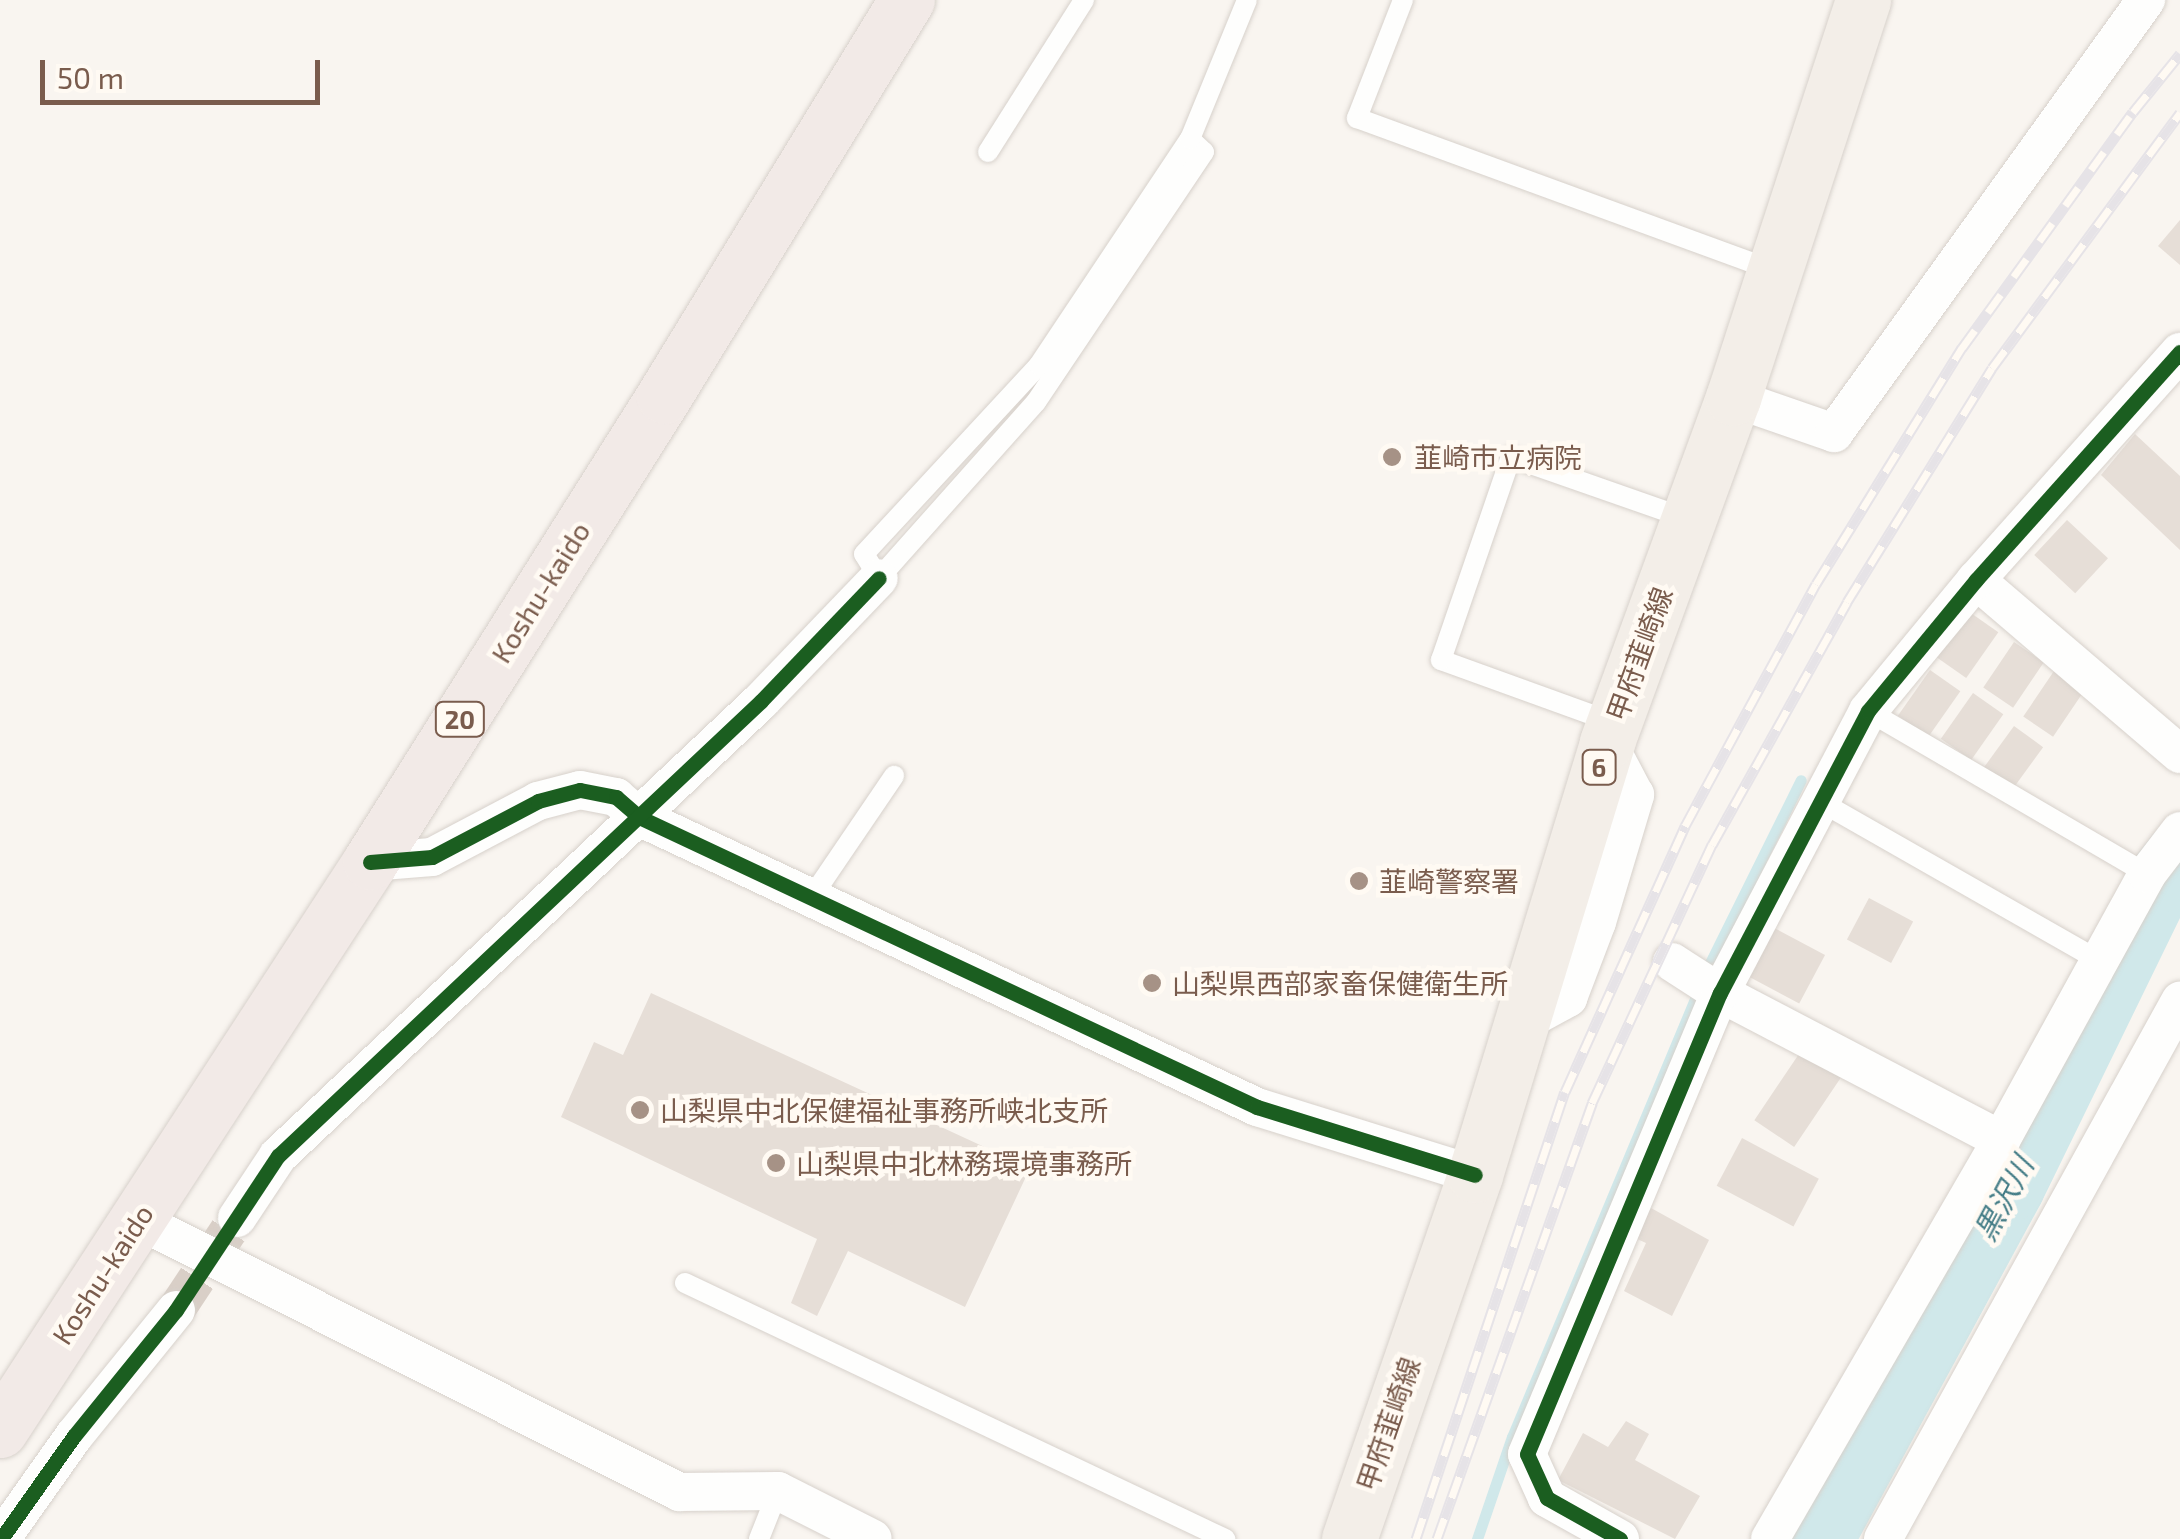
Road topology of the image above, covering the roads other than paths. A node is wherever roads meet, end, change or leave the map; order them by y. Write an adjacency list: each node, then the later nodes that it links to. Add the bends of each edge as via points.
1 (906, 0): 21 (highway, Koshu-kaido / 20)
2 (1084, 0): 7 (lane)
3 (1247, 0): 12 (lane, via 1190,139 1039,365 864,554)
4 (1403, 0): 8 (lane, via 1357,118)
5 (1863, 0): 8 (main road, 甲府韮崎線 / 6)
6 (2146, 0): 10 (street, via 1834,432)
7 (988, 152)
8 (1772, 270): 10 (main road, 甲府韮崎線 / 6)
9 (2180, 352): 13 (street)
10 (1733, 398): 11 (main road, 甲府韮崎線 / 6)
11 (1688, 520): 15 (main road, 甲府韮崎線 / 6); 15 (lane, via 1511,457 1441,660)
12 (879, 578): 19 (street, via 762,702)
13 (1976, 580): 14 (street); 16 (street)
14 (1868, 712): 18 (street); 22 (lane)
15 (1610, 732): 28 (main road, 甲府韮崎線 / 6); 28 (street, via 1635,795 1606,927 1568,998)
16 (2180, 754)
17 (894, 776): 23 (lane)
18 (1821, 802): 24 (lane); 26 (street)
19 (639, 817): 21 (street, via 616,797 580,790 538,801 432,857); 23 (street); 31 (street, via 278,1156)
20 (2180, 831): 22 (street)
21 (370, 862): 32 (highway, Koshu-kaido / 20)
22 (2147, 874): 24 (street)
23 (811, 898): 30 (street, via 1257,1107)
24 (2100, 960): 29 (street)
25 (1672, 962): 26 (street)
26 (1720, 993): 29 (street); 42 (street, via 1527,1454 1547,1498)
27 (2180, 1001): 44 (street)
28 (1520, 1024): 30 (main road, 甲府韮崎線 / 6)
29 (2001, 1140): 43 (street)
30 (1474, 1175): 41 (main road, 甲府韮崎線 / 6)
31 (237, 1218)
32 (138, 1220): 35 (highway, Koshu-kaido / 20); 36 (street, via 679,1492)
33 (685, 1283): 40 (lane)
34 (176, 1310): 37 (street)
35 (0, 1430)
36 (778, 1491): 38 (lane); 39 (street)
37 (1, 1539)
38 (759, 1539)
39 (873, 1539)
40 (1226, 1539)
41 (1349, 1539)
42 (1620, 1539)
43 (1770, 1539)
44 (1883, 1539)

